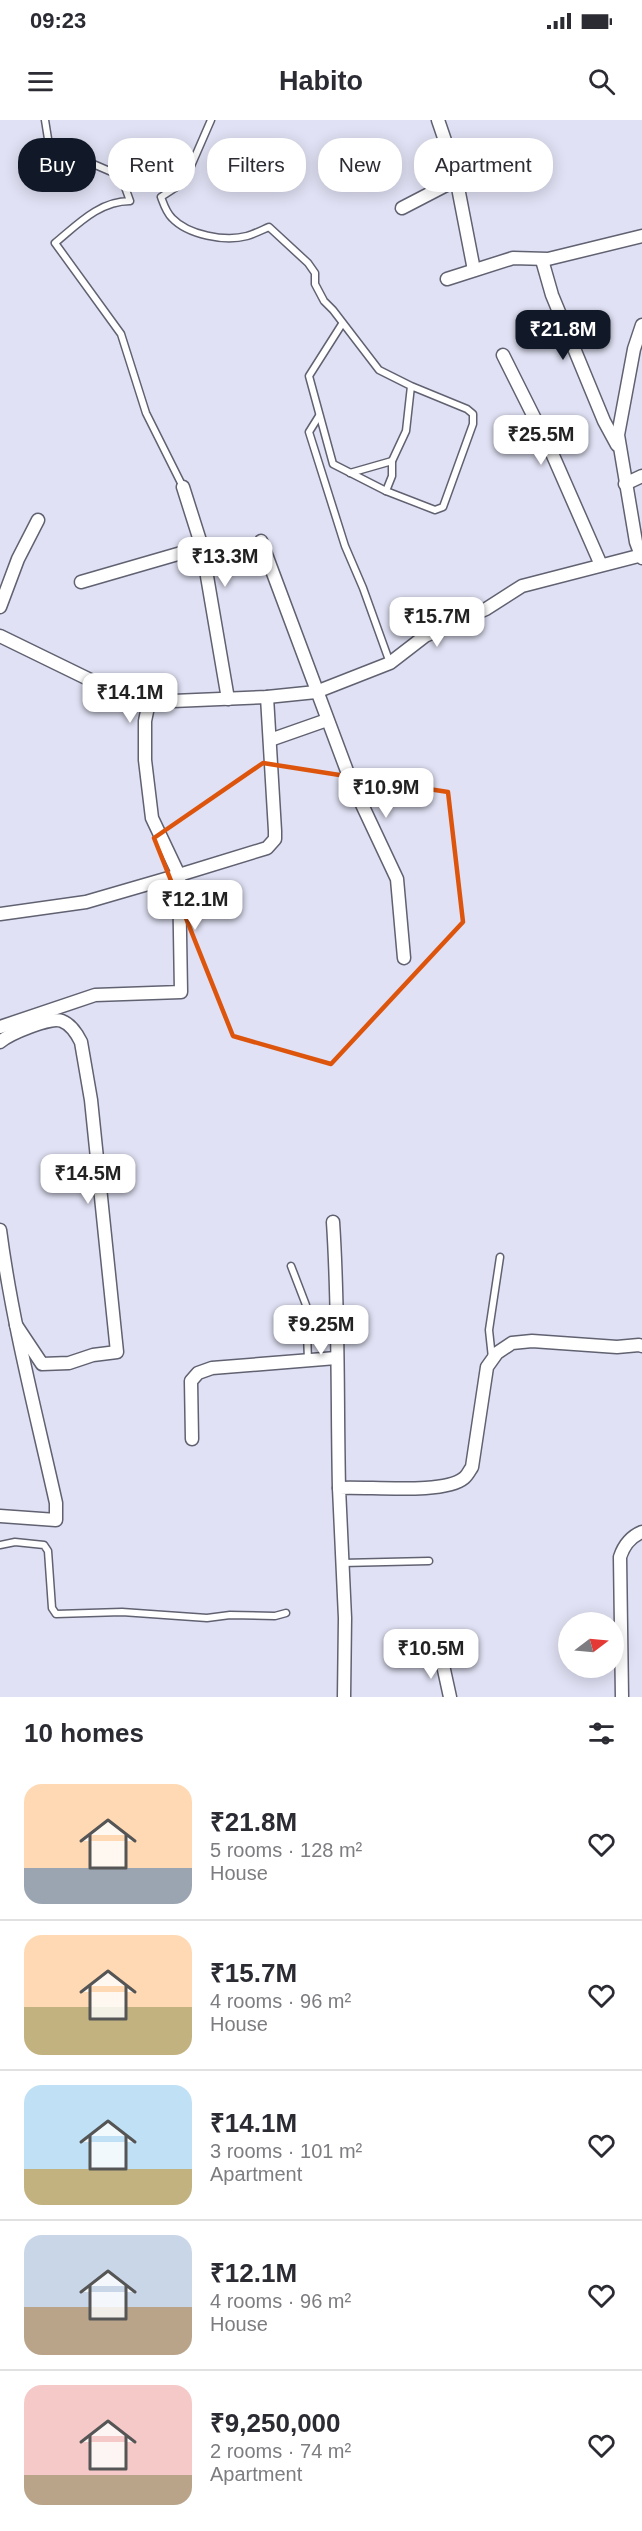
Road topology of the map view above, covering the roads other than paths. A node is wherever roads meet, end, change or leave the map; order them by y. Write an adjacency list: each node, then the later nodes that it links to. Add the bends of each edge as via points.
1 (45, 120): 22 (lane, via 49,145 121,176 130,201 120,201 92,213 55,243 121,334 146,413)
2 (211, 120): 12 (lane, via 184,182 161,197 166,210 188,230 223,238 246,237 269,227 308,263 324,301)
3 (438, 120): 4 (street)
4 (443, 138)
5 (433, 192): 7 (street)
6 (458, 192): 10 (street)
7 (402, 208)
8 (642, 236): 9 (street)
9 (542, 260): 10 (street, via 513,258); 17 (street, via 552,295)
10 (474, 270): 11 (street)
11 (447, 279)
12 (342, 324): 15 (lane, via 379,370); 16 (lane, via 309,376)
13 (642, 325): 17 (street, via 619,422)
14 (503, 355): 28 (street)
15 (411, 386): 18 (lane, via 406,431); 23 (lane, via 467,409 473,414 473,424 443,507 435,510)
16 (319, 416): 19 (lane, via 333,464); 32 (lane, via 309,432 314,451)
17 (619, 448): 21 (street)
18 (392, 460): 19 (lane); 23 (lane, via 392,476)
19 (349, 474): 23 (lane)
20 (642, 476): 21 (street)
21 (625, 484): 27 (street)
22 (183, 487): 26 (street)
23 (386, 491)
24 (38, 520): 30 (street)
25 (261, 541): 33 (street)
26 (202, 546): 29 (street); 35 (street)
27 (641, 556): 28 (street)
28 (601, 565): 32 (street, via 522,586 486,609 425,636)
29 (81, 582)
30 (0, 607)
31 (0, 636): 36 (street, via 117,693)
32 (390, 663): 33 (street)
33 (316, 692): 34 (street); 37 (street)
34 (267, 697): 35 (street); 38 (street)
35 (228, 699): 36 (street)
36 (149, 702): 39 (street, via 145,760 152,818)
37 (327, 720): 38 (street); 41 (street, via 397,879)
38 (270, 740): 39 (street, via 273,844)
39 (179, 875): 40 (street, via 86,902); 42 (street, via 181,992 95,994)
40 (0, 914)
41 (404, 958)
42 (0, 1027)
43 (0, 1042): 49 (street, via 22,1030 56,1020 63,1021 81,1042 92,1109 117,1352 69,1363 42,1364)
44 (333, 1222): 51 (street, via 338,1293)
45 (0, 1230): 48 (street)
46 (500, 1257): 53 (lane, via 489,1330)
47 (291, 1266): 52 (lane, via 306,1305)
48 (3, 1275): 49 (street)
49 (16, 1325): 56 (street, via 56,1503 56,1520)
50 (642, 1346): 53 (street, via 532,1341 512,1343)
51 (336, 1358): 52 (street); 55 (street)
52 (308, 1360): 54 (street, via 212,1368 198,1373 191,1381)
53 (492, 1360): 55 (street, via 472,1467 464,1478 449,1485 417,1488)
54 (192, 1439)
55 (339, 1488): 60 (street)
56 (0, 1516)
57 (642, 1532): 65 (street, via 624,1545 620,1557)
58 (0, 1545): 61 (lane, via 44,1545 56,1614 122,1612 207,1618)
59 (429, 1561): 60 (lane)
60 (342, 1563): 63 (street)
61 (286, 1613)
62 (441, 1656): 64 (street)
63 (344, 1697)
64 (450, 1697)
65 (622, 1697)

